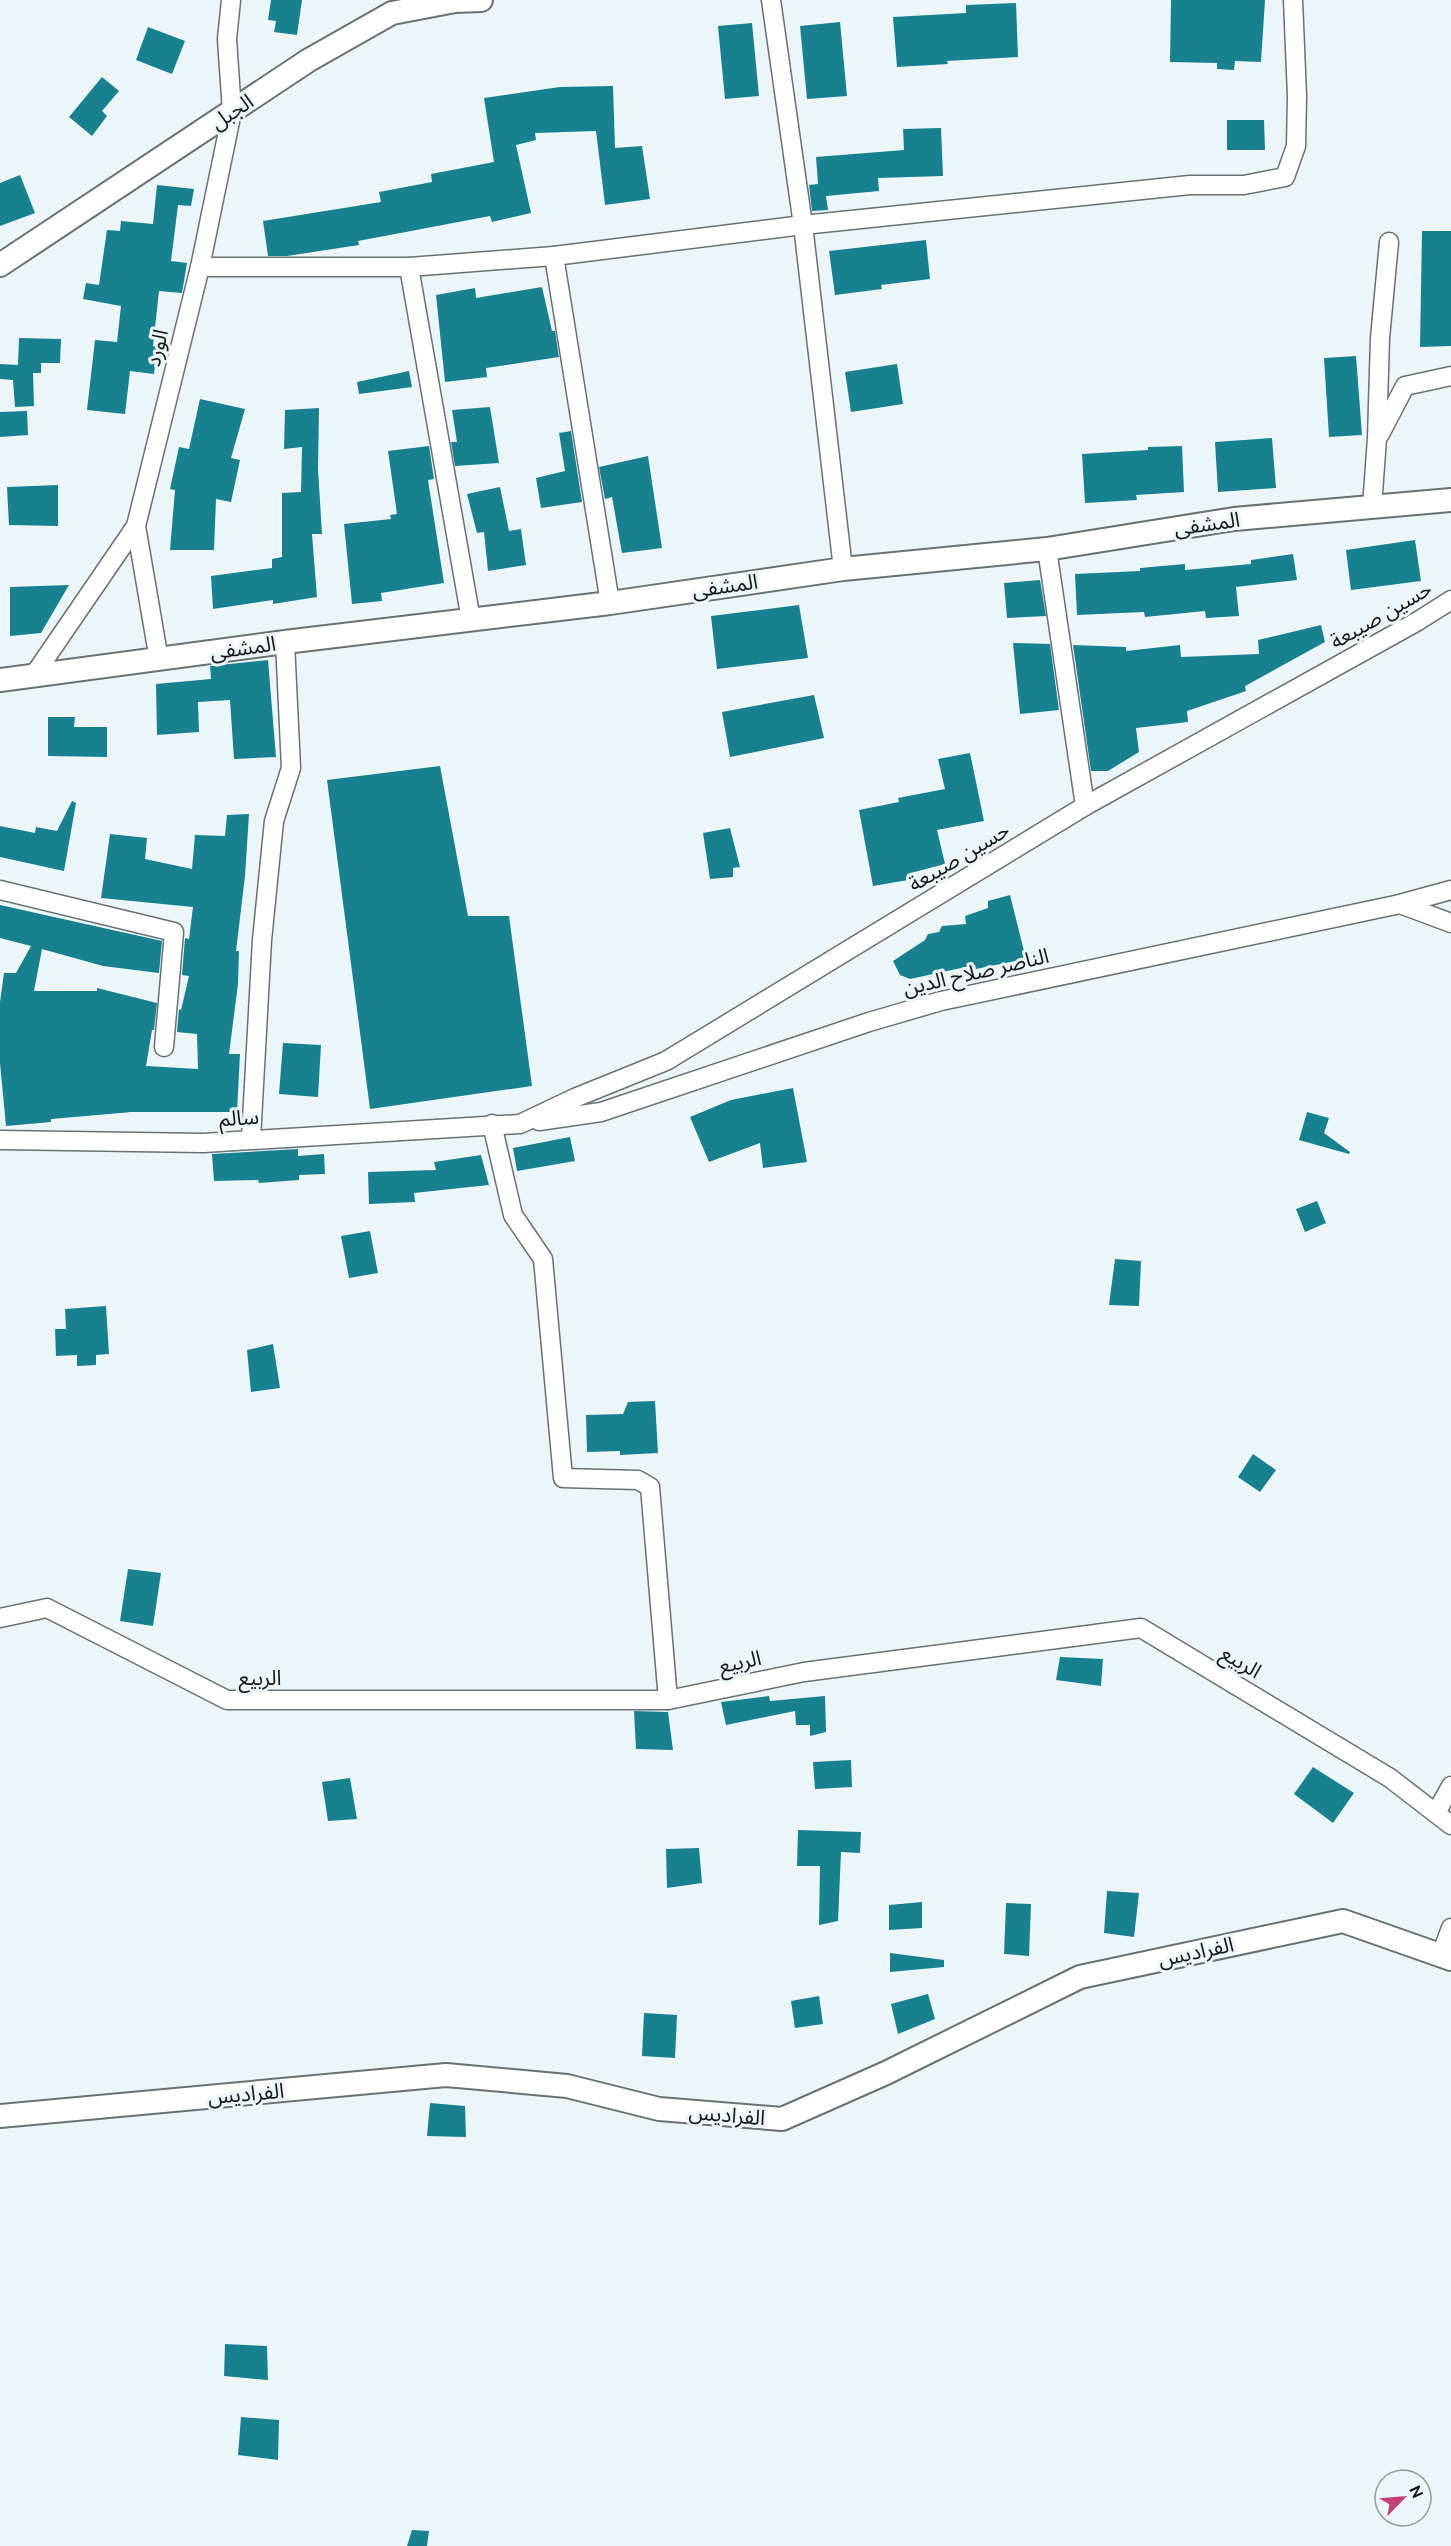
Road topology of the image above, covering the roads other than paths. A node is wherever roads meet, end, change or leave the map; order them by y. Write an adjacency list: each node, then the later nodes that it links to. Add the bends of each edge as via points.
1 (231, 0): 5 (street, الورد, via 227,39)
2 (481, 0): 5 (street, الجبل, via 392,13 309,60)
3 (771, 0): 6 (street)
4 (1293, 0): 6 (street, via 1296,146 1285,177 1244,185 1190,186)
5 (232, 112): 9 (street, الجبل); 10 (street, الورد)
6 (803, 225): 8 (street); 18 (street)
7 (1389, 242): 13 (street, via 1380,338)
8 (554, 256): 11 (street); 20 (street)
9 (0, 265)
10 (200, 267): 11 (street); 16 (street, الورد)
11 (409, 267): 21 (street)
12 (1451, 376): 13 (street, via 1405,386)
13 (1377, 438): 15 (street)
14 (1451, 500): 15 (street, المشفى)
15 (1372, 507): 17 (street, المشفى, via 1234,519)
16 (136, 526): 23 (street); 24 (street, الورد)
17 (1047, 549): 18 (street, المشفى); 26 (street)
18 (843, 569): 20 (street, المشفى)
19 (1451, 600): 26 (street, حسين صيبعة)
20 (610, 603): 21 (street, المشفى)
21 (471, 620): 22 (street, المشفى)
22 (285, 642): 23 (street, المشفى); 34 (street, via 291,768 274,821 262,939)
23 (159, 660): 24 (street, المشفى)
24 (34, 675): 25 (street, المشفى)
25 (0, 680)
26 (1085, 806): 32 (street, حسين صيبعة, via 666,1061)
27 (0, 890): 31 (street, via 174,932)
28 (1451, 890): 29 (street, الناصر صلاح الدين)
29 (1400, 904): 30 (street); 32 (street, الناصر صلاح الدين, via 941,1001 601,1112)
30 (1451, 923)
31 (164, 1047)
32 (520, 1124): 33 (street, حسين صيبعة)
33 (486, 1125): 34 (street, سالم); 37 (street, via 513,1215 543,1259 563,1478 638,1480 650,1487)
34 (251, 1139): 35 (street, سالم, via 203,1143)
35 (0, 1140)
36 (0, 1618): 37 (street, الربيع, via 47,1608 227,1701)
37 (668, 1700): 39 (street, الربيع, via 804,1672 1141,1628 1390,1778)
38 (1451, 1786): 39 (street)
39 (1436, 1813): 40 (street, الربيع)
40 (1451, 1825)
41 (1451, 1928): 42 (street)
42 (1446, 1957): 43 (street, الفراديس, via 1343,1921 1080,1977 886,2073 782,2119 659,2109 567,2086 446,2075)
43 (0, 2116)

